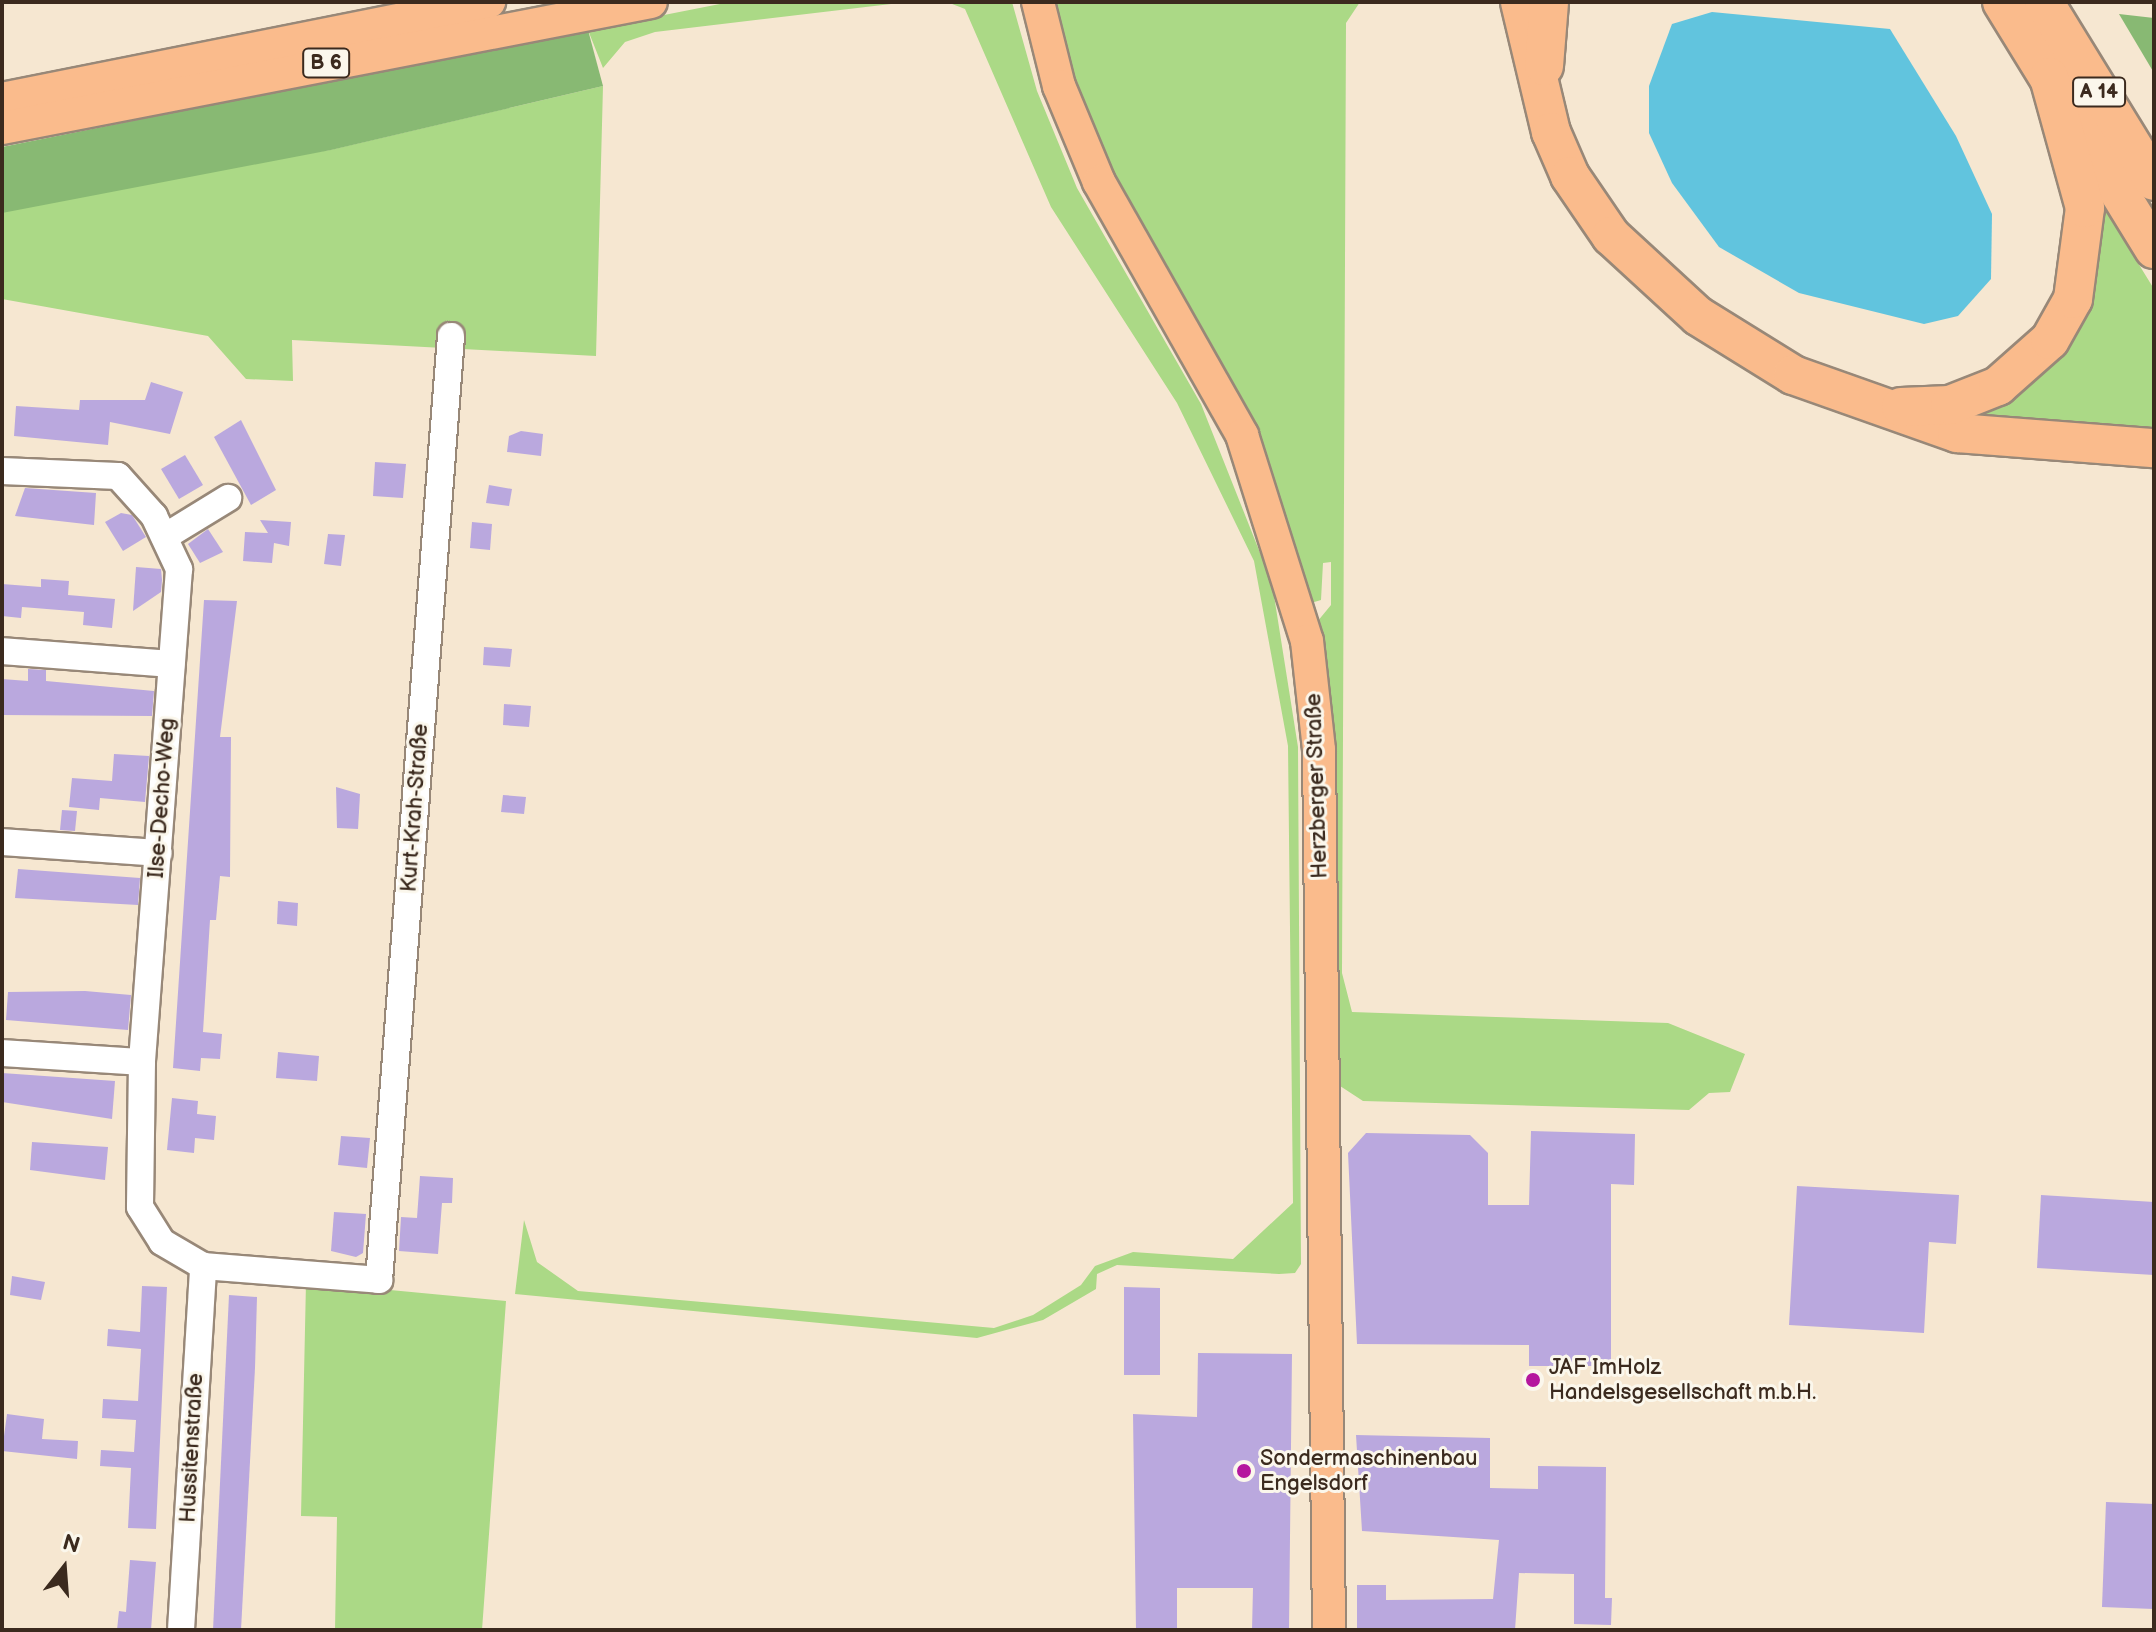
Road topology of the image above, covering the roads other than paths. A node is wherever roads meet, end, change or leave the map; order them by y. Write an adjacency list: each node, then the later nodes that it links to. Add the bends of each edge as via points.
1 (489, 2): 10 (main road, B 6)
2 (651, 2): 11 (main road, B 6)
3 (1038, 2): 28 (main road, Herzberger Straße, via 1059,86 1099,182 1242,435 1307,641 1319,750)
4 (1520, 2): 9 (highway)
5 (1549, 2): 9 (highway)
6 (2002, 2): 8 (highway, A 14)
7 (2044, 2): 12 (highway, A 14)
8 (2049, 77): 13 (highway, A 14); 15 (highway, via 2085,208 2083,264 2065,318 2033,359 1981,395 1934,407)
9 (1541, 88): 15 (highway, via 1570,176 1639,265 1759,358)
10 (2, 99)
11 (2, 128)
12 (2154, 181)
13 (2154, 249)
14 (451, 336): 26 (street, Kurt-Krah-Straße, via 379,1280)
15 (1882, 406): 16 (highway, via 1989,438)
16 (2154, 448)
17 (2, 471): 19 (street, Ilse-Decho-Weg, via 118,476)
18 (228, 498): 19 (street)
19 (166, 536): 21 (street, Ilse-Decho-Weg, via 179,569)
20 (2, 651): 21 (street)
21 (172, 664): 23 (street, Ilse-Decho-Weg)
22 (2, 842): 23 (street)
23 (159, 853): 25 (street, Ilse-Decho-Weg)
24 (2, 1053): 25 (street)
25 (142, 1062): 26 (street, Ilse-Decho-Weg, via 140,1207 162,1242)
26 (203, 1266): 27 (street, Hussitenstraße)
27 (181, 1630)
28 (1329, 1630)

